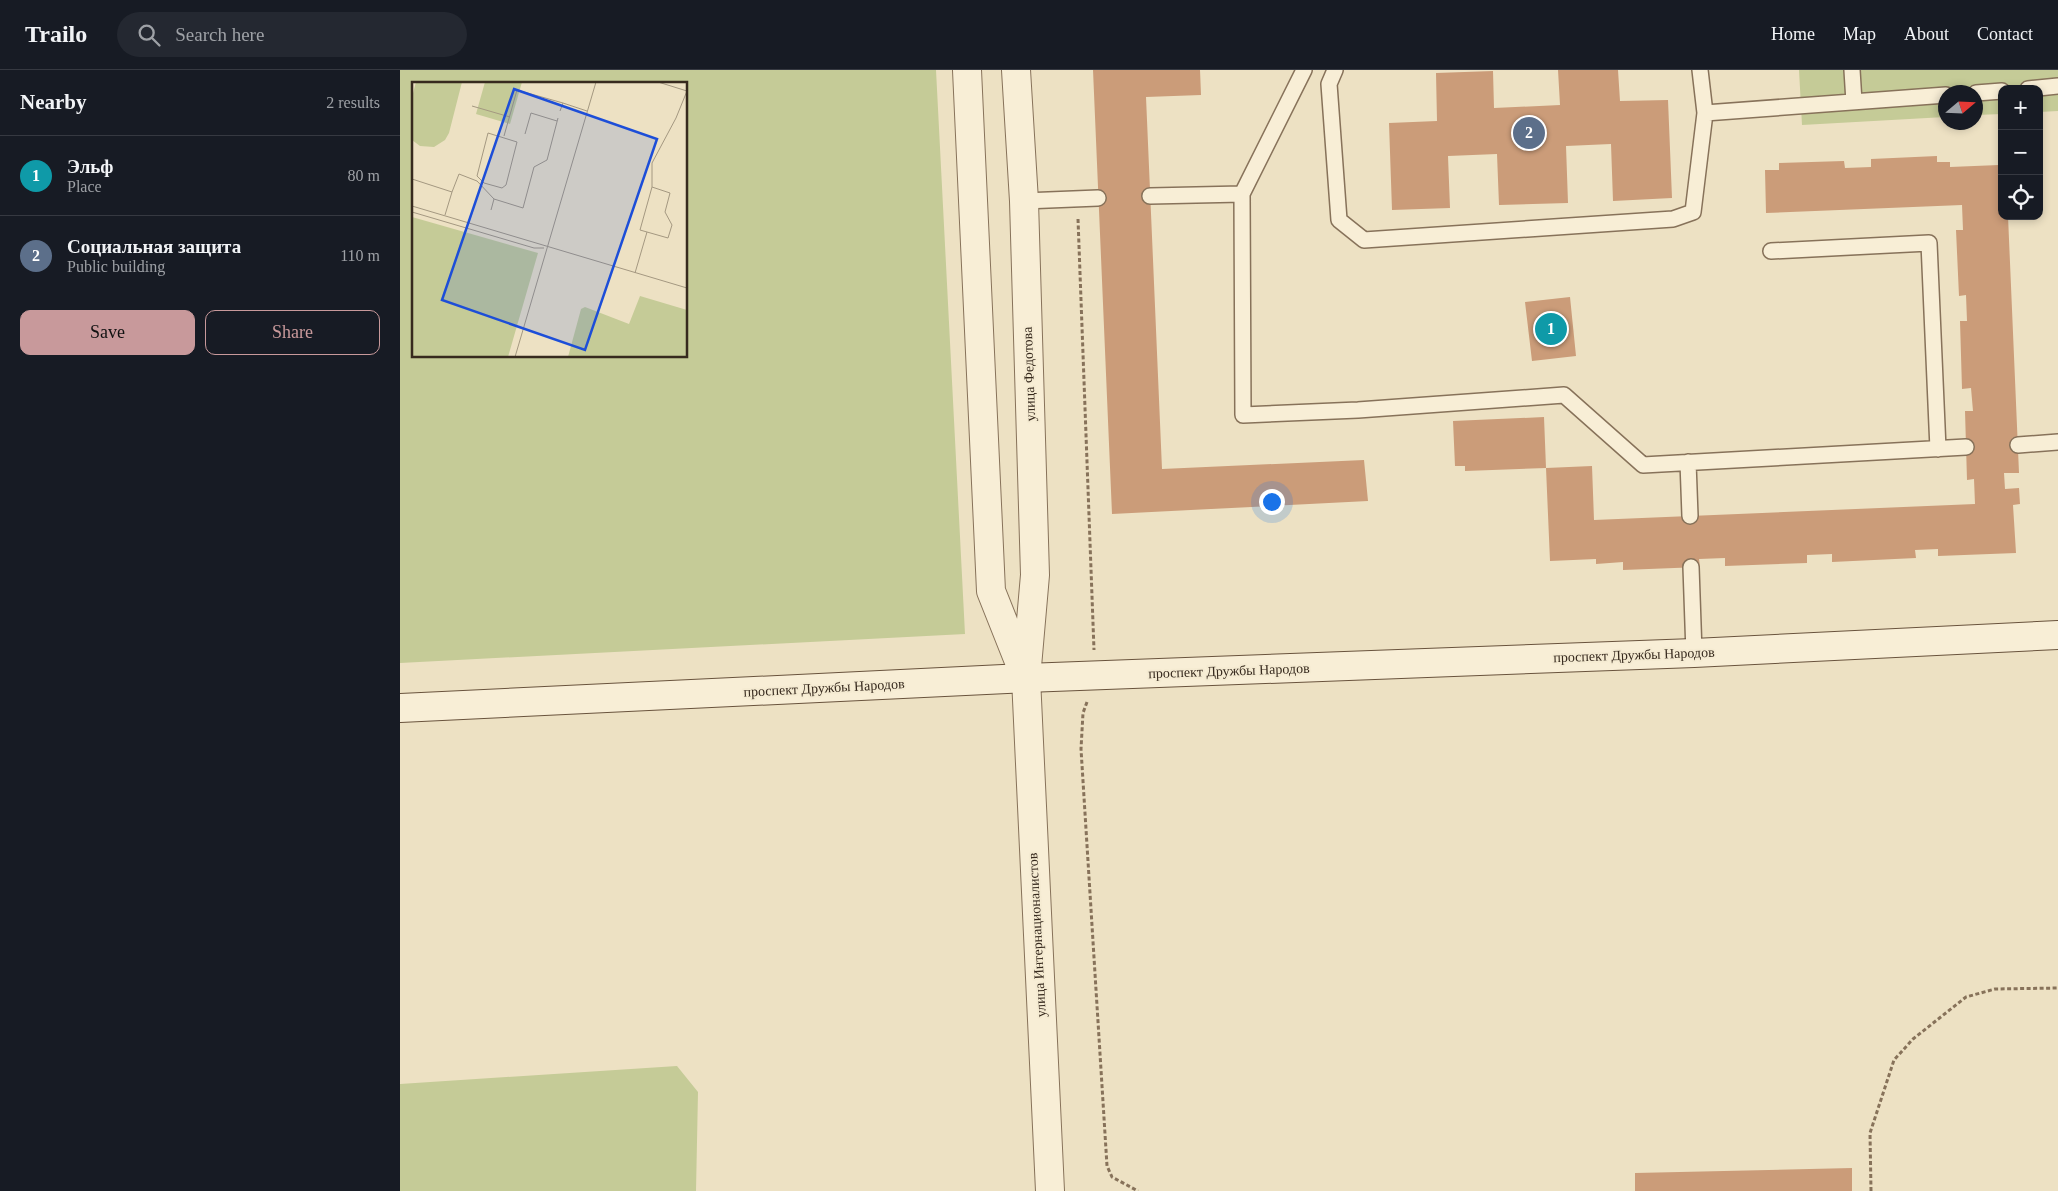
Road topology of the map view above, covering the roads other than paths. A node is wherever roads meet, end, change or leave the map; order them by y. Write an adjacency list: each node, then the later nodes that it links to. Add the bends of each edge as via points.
1 (967, 70): 28 (street, via 991,591)
2 (1016, 70): 17 (street, улица Федотова)
3 (1304, 70): 14 (lane)
4 (1335, 70): 13 (lane, via 1329,84 1339,220 1364,240 1673,219 1693,212)
5 (1700, 70): 13 (lane)
6 (1852, 70): 12 (lane)
7 (2058, 86): 8 (lane)
8 (2043, 88)
9 (1998, 91): 10 (lane)
10 (1983, 92)
11 (1938, 96): 12 (lane)
12 (1854, 102): 13 (lane)
13 (1705, 113)
14 (1242, 194): 15 (lane); 23 (lane, via 1243,415 1564,395 1643,465)
15 (1150, 196)
16 (1098, 198): 17 (lane)
17 (1024, 201): 28 (street, улица Федотова, via 1035,575)
18 (1772, 250): 22 (lane, via 1930,243)
19 (2058, 442): 20 (lane)
20 (2018, 445)
21 (1966, 447): 22 (lane)
22 (1938, 449): 23 (lane)
23 (1688, 462): 24 (lane)
24 (1690, 516)
25 (1691, 567): 27 (lane)
26 (2058, 635): 27 (street, проспект Дружбы Народов)
27 (1694, 653): 28 (street, проспект Дружбы Народов)
28 (1026, 678): 29 (street, проспект Дружбы Народов); 30 (street, улица Интернационалистов)
29 (400, 708)
30 (1050, 1191)

